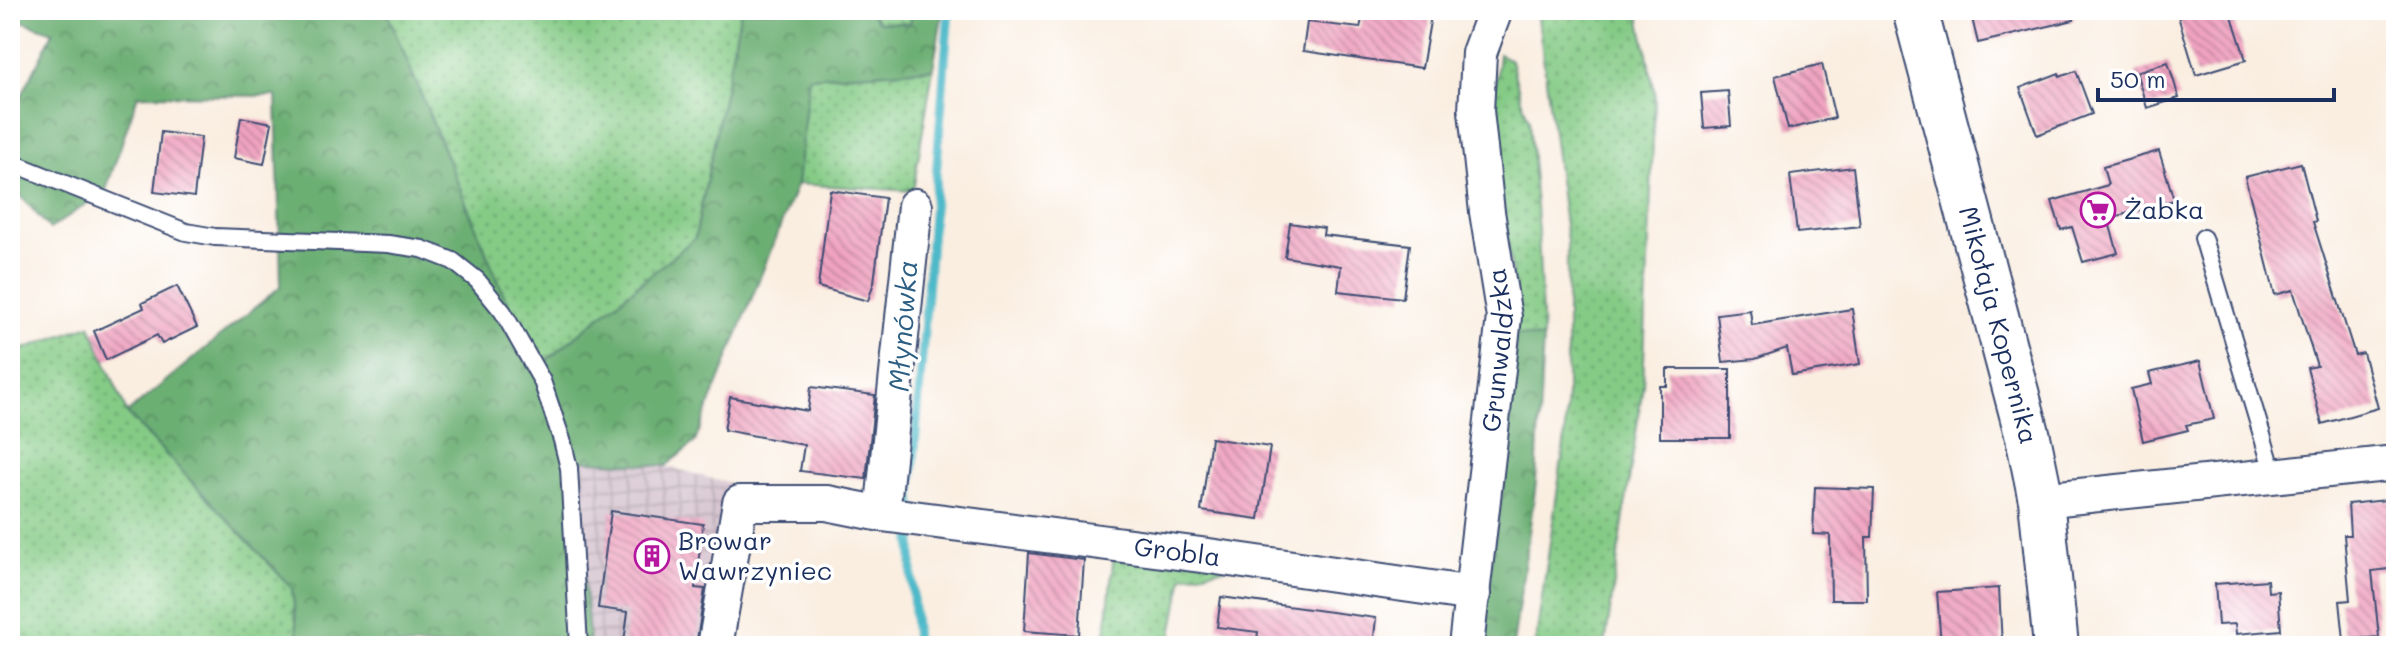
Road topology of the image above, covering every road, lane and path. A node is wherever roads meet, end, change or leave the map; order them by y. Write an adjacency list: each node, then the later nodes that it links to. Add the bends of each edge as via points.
1 (1495, 10): 10 (street, Grunwaldzka, via 1479,53 1476,111 1504,317)
2 (1915, 10): 8 (main road, Mikołaja Kopernika)
3 (10, 162): 11 (lane, via 186,232 388,244 438,254 467,270 503,312 554,412 569,468)
4 (915, 206): 9 (street)
5 (2203, 238): 7 (lane)
6 (2396, 463): 7 (street)
7 (2274, 475): 8 (street)
8 (2041, 500): 14 (main road, Mikołaja Kopernika)
9 (882, 514): 10 (street, Grobla); 12 (street, Grobla, via 827,503 740,503)
10 (1473, 594): 13 (street, Grunwaldzka)
11 (579, 646)
12 (715, 646)
13 (1466, 646)
14 (2056, 646)

